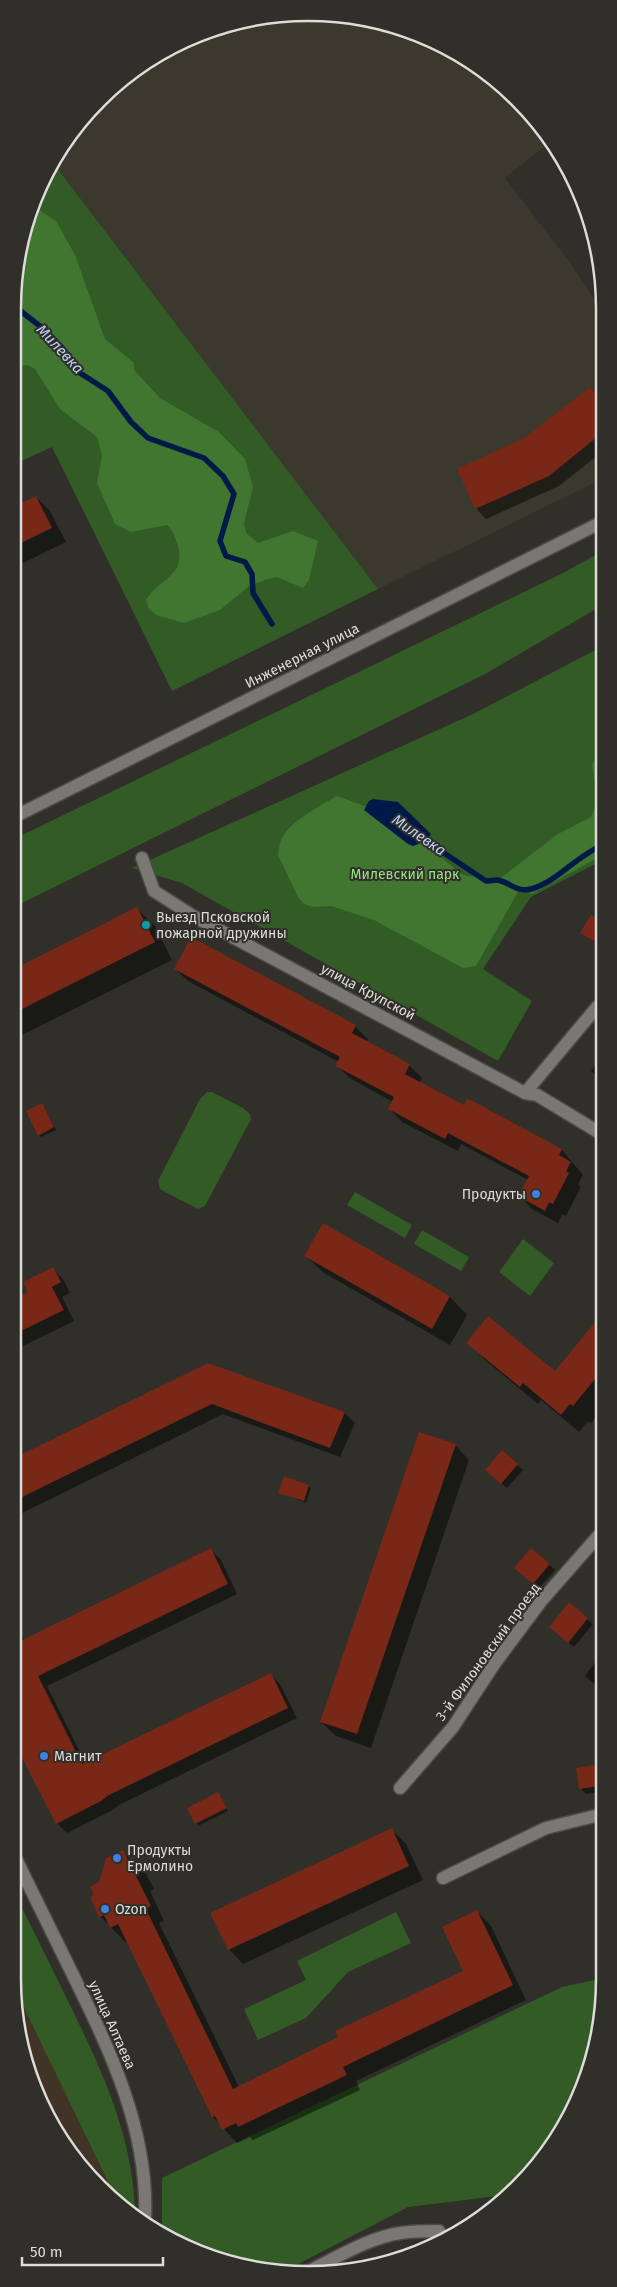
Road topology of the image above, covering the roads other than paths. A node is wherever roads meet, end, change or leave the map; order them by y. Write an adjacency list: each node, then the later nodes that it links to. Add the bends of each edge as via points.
1 (596, 525): 2 (street, Инженерная улица)
2 (21, 813)
3 (142, 858): 5 (street, улица Крупской, via 154,891 193,916)
4 (596, 1007): 5 (street)
5 (525, 1093): 6 (street, улица Крупской, via 537,1094)
6 (596, 1131)
7 (596, 1539): 8 (street, 3-й Филоновский проезд, via 542,1600 453,1727)
8 (400, 1788)
9 (596, 1816): 11 (street, via 546,1828)
10 (21, 1869): 12 (street, улица Алтаева, via 108,2046 136,2130 144,2169)
11 (443, 1878)
12 (145, 2214)
13 (439, 2231): 14 (street, via 399,2233 361,2245)
14 (320, 2265)

